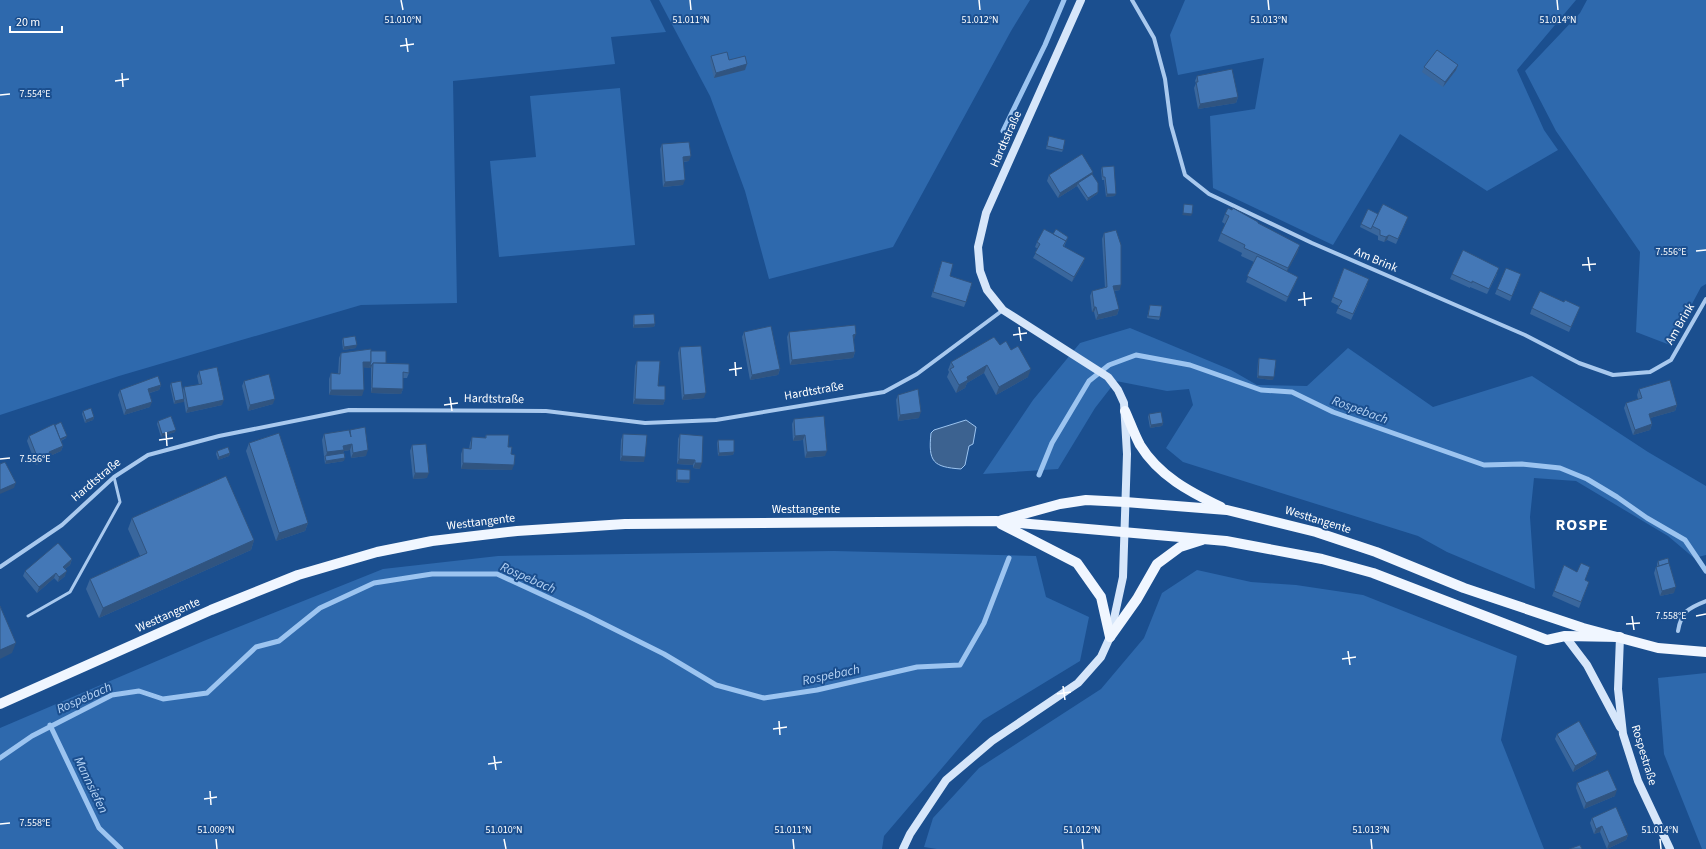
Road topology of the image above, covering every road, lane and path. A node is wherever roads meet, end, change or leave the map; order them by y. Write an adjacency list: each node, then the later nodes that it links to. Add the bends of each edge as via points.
1 (1081, 0): 4 (street, Hardtstraße, via 986,213 978,247 980,271 988,290)
2 (1132, 0): 3 (street, Am Brink, via 1154,38 1165,79 1171,126 1185,175 1209,194 1312,243 1613,376 1650,372 1671,360)
3 (1706, 299)
4 (1003, 310): 5 (street, Hardtstraße, via 1108,377 1118,390); 6 (street, Hardtstraße, via 917,374 884,392 716,420 653,422 546,411 348,410 219,436 148,456)
5 (1125, 411): 7 (street, Hardtstraße); 8 (main road, via 1140,445 1162,472 1186,490)
6 (114, 477): 12 (street, Hardtstraße, via 62,525); 14 (lane, via 120,502 70,592)
7 (1125, 502): 8 (main road, Westtangente); 9 (main road, Westtangente, via 1086,500 1060,504); 10 (street, Hardtstraße)
8 (1226, 510): 18 (main road, Westtangente, via 1316,532 1376,552 1464,588)
9 (996, 521): 10 (main road, Westtangente); 17 (main road, via 1077,563 1101,597); 20 (main road, Westtangente, via 625,524 516,531 432,541 377,552 298,575)
10 (1125, 532): 11 (main road, Westtangente); 17 (street, Hardtstraße, via 1123,577)
11 (1207, 538): 16 (main road, Westtangente, via 1322,560 1374,573 1534,636 1547,640); 17 (main road, via 1180,547 1157,564 1137,599)
12 (0, 567)
13 (1706, 601): 15 (street, via 1690,607 1679,619)
14 (28, 616)
15 (1678, 631)
16 (1565, 636): 18 (main road, Westtangente); 21 (street, via 1587,665)
17 (1110, 637): 22 (street, Hardtstraße, via 1101,657 1078,683 992,741 946,780)
18 (1620, 637): 19 (main road, Westtangente, via 1658,648); 21 (street, Rospestraße, via 1618,689)
19 (1706, 652)
20 (0, 704)
21 (1623, 734): 23 (street, Rospestraße, via 1638,781)
22 (903, 849)
23 (1670, 849)

